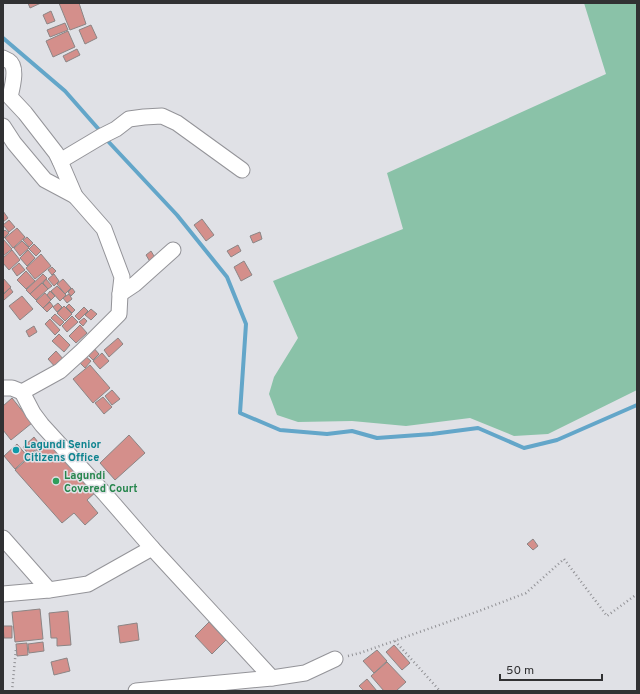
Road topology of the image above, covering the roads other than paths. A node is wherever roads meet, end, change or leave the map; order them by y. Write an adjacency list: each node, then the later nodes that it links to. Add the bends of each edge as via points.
1 (3, 58): 2 (street, via 10,61 14,71)
2 (7, 100): 4 (street, via 25,113)
3 (3, 126): 6 (street, via 45,180)
4 (60, 161): 5 (street, via 129,119 162,116 177,123); 6 (street)
5 (242, 170)
6 (75, 196): 8 (street, via 104,229 122,277)
7 (173, 250): 8 (street)
8 (120, 294): 10 (street, via 119,314 60,371)
9 (3, 388): 10 (street)
10 (22, 392): 12 (street, via 42,425)
11 (3, 538): 13 (street)
12 (152, 548): 13 (street, via 88,584); 16 (street)
13 (49, 590): 14 (street)
14 (3, 594)
15 (335, 659): 16 (street, via 305,673)
16 (272, 678): 17 (street)
17 (136, 691)

